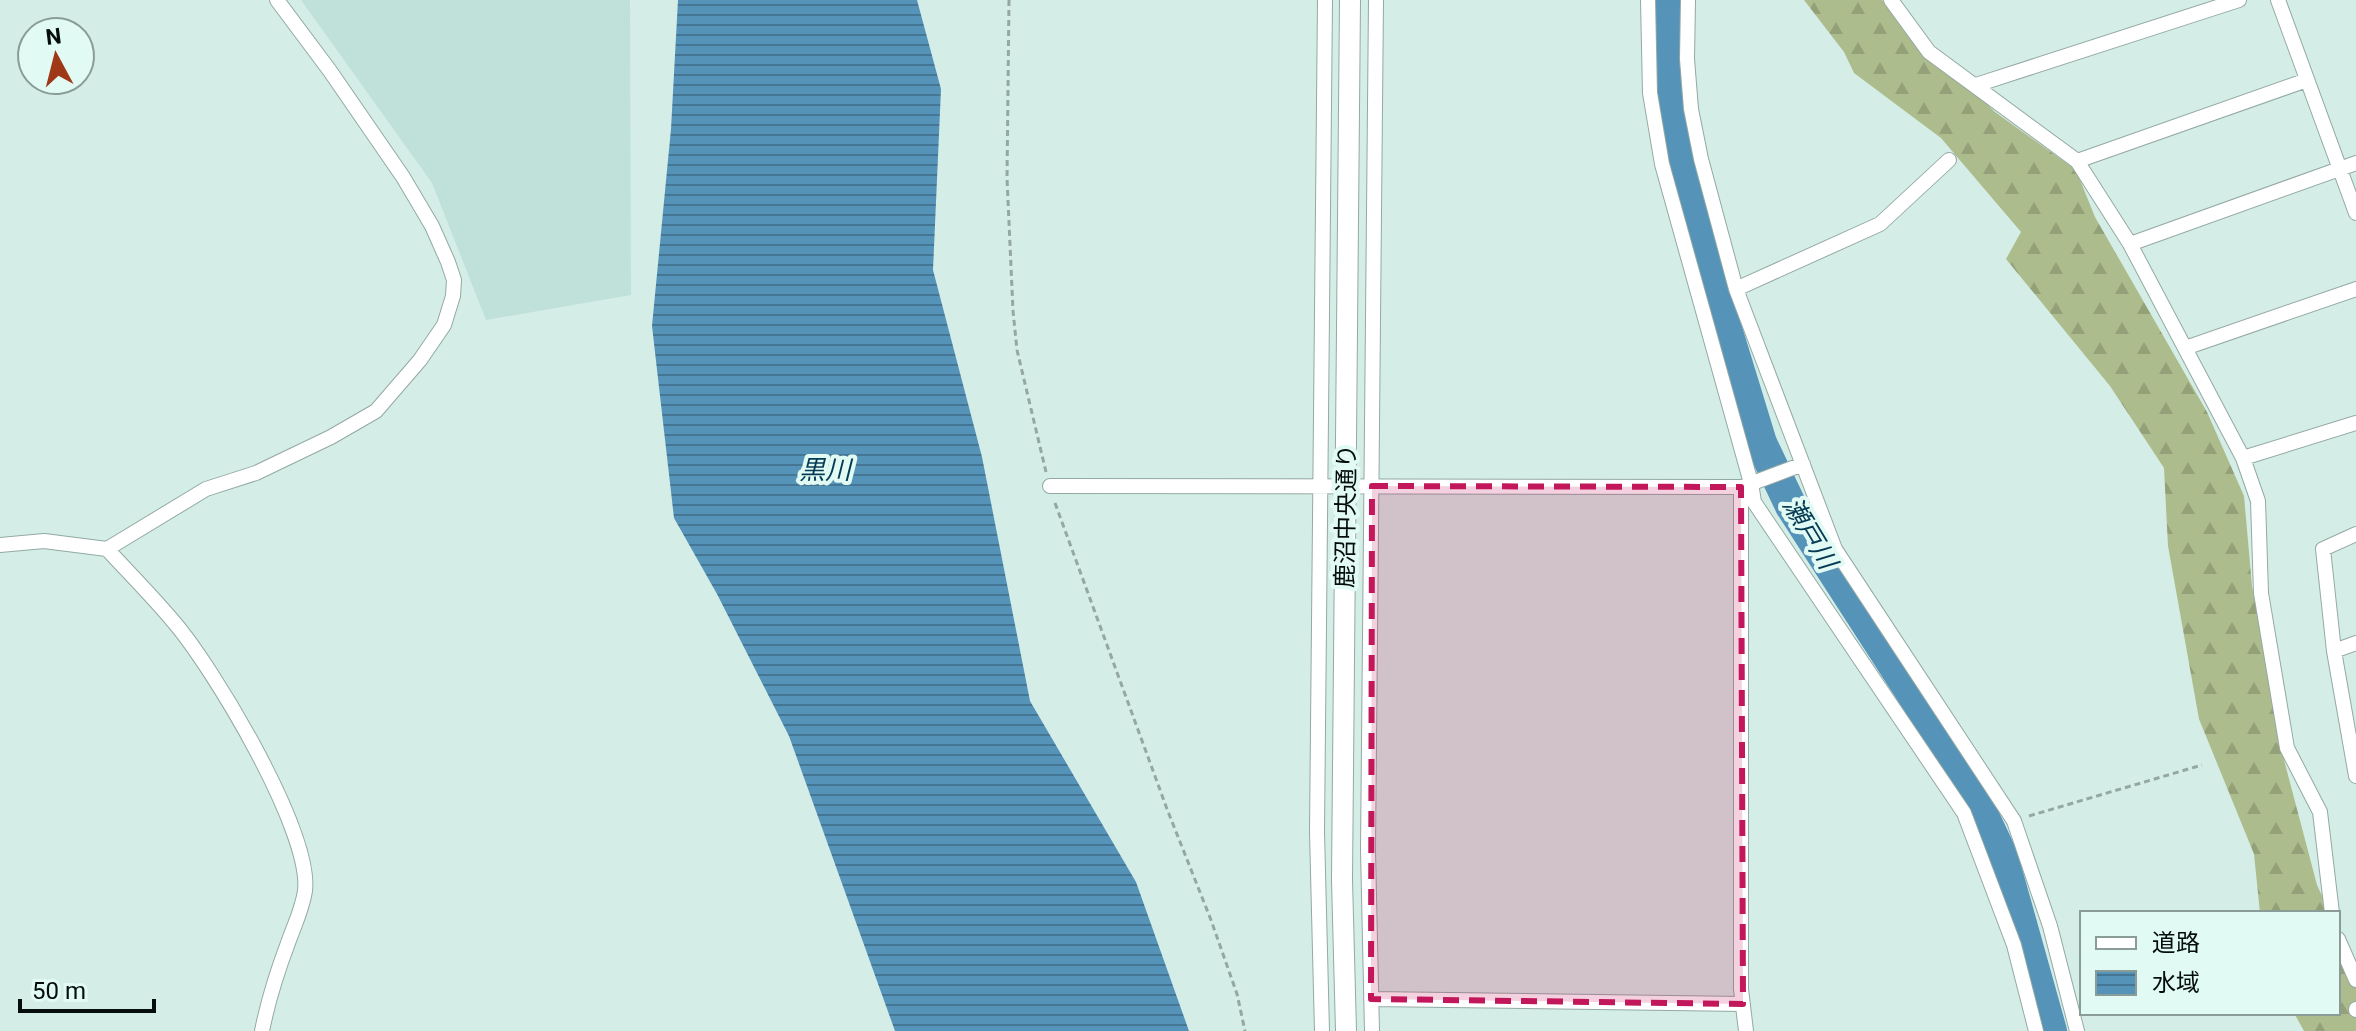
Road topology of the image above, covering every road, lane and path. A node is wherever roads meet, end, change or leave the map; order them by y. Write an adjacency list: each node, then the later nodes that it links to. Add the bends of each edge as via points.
1 (277, 0): 32 (street, via 403,177 448,262 453,296 444,325 376,411 256,473 206,489)
2 (1009, 0): 26 (path, via 1007,178 1013,311 1017,350)
3 (1325, 0): 27 (street)
4 (1350, 0): 28 (street, 鹿沼中央通り)
5 (1376, 0): 29 (street)
6 (1648, 0): 25 (street, via 1650,93 1662,164)
7 (1688, 0): 19 (street, via 1691,109)
8 (1892, 0): 12 (street, via 1929,52)
9 (2239, 0): 12 (street)
10 (2278, 0): 11 (street)
11 (2307, 80): 14 (street); 16 (street)
12 (1976, 85): 14 (street)
13 (1949, 160): 19 (street, via 1880,224)
14 (2077, 161): 18 (street)
15 (2356, 163): 16 (street)
16 (2339, 169): 17 (street); 18 (street)
17 (2356, 213)
18 (2130, 244): 21 (street)
19 (1736, 289): 24 (street)
20 (2356, 289): 21 (street)
21 (2185, 348): 23 (street)
22 (2356, 423): 23 (street)
23 (2243, 458): 38 (street, via 2258,501 2261,593 2287,748 2320,812)
24 (1803, 464): 25 (street); 37 (street, via 1835,549)
25 (1746, 485): 29 (street); 42 (street); 49 (street, via 1964,813 2014,945)
26 (1050, 486): 27 (street); 44 (path, via 1211,920)
27 (1320, 486): 28 (street); 45 (street, via 1317,832)
28 (1347, 486): 29 (street); 46 (street, 鹿沼中央通り, via 1342,880)
29 (1372, 486): 41 (street)
30 (2356, 534): 34 (street, via 2323,549)
31 (0, 545): 32 (street, via 44,541)
32 (107, 549): 43 (street, via 175,622 228,700 272,781 301,851 305,889 300,913 268,998)
33 (2356, 643): 34 (street)
34 (2334, 651): 36 (street)
35 (2202, 765): 37 (path)
36 (2355, 766)
37 (2014, 821): 50 (street, via 2050,926)
38 (2332, 911)
39 (2340, 944): 40 (street)
40 (2356, 980)
41 (1371, 999): 42 (street); 47 (street)
42 (1743, 1004): 48 (street)
43 (262, 1031)
44 (1245, 1031)
45 (1322, 1031)
46 (1346, 1031)
47 (1372, 1031)
48 (1746, 1031)
49 (2036, 1031)
50 (2077, 1031)

